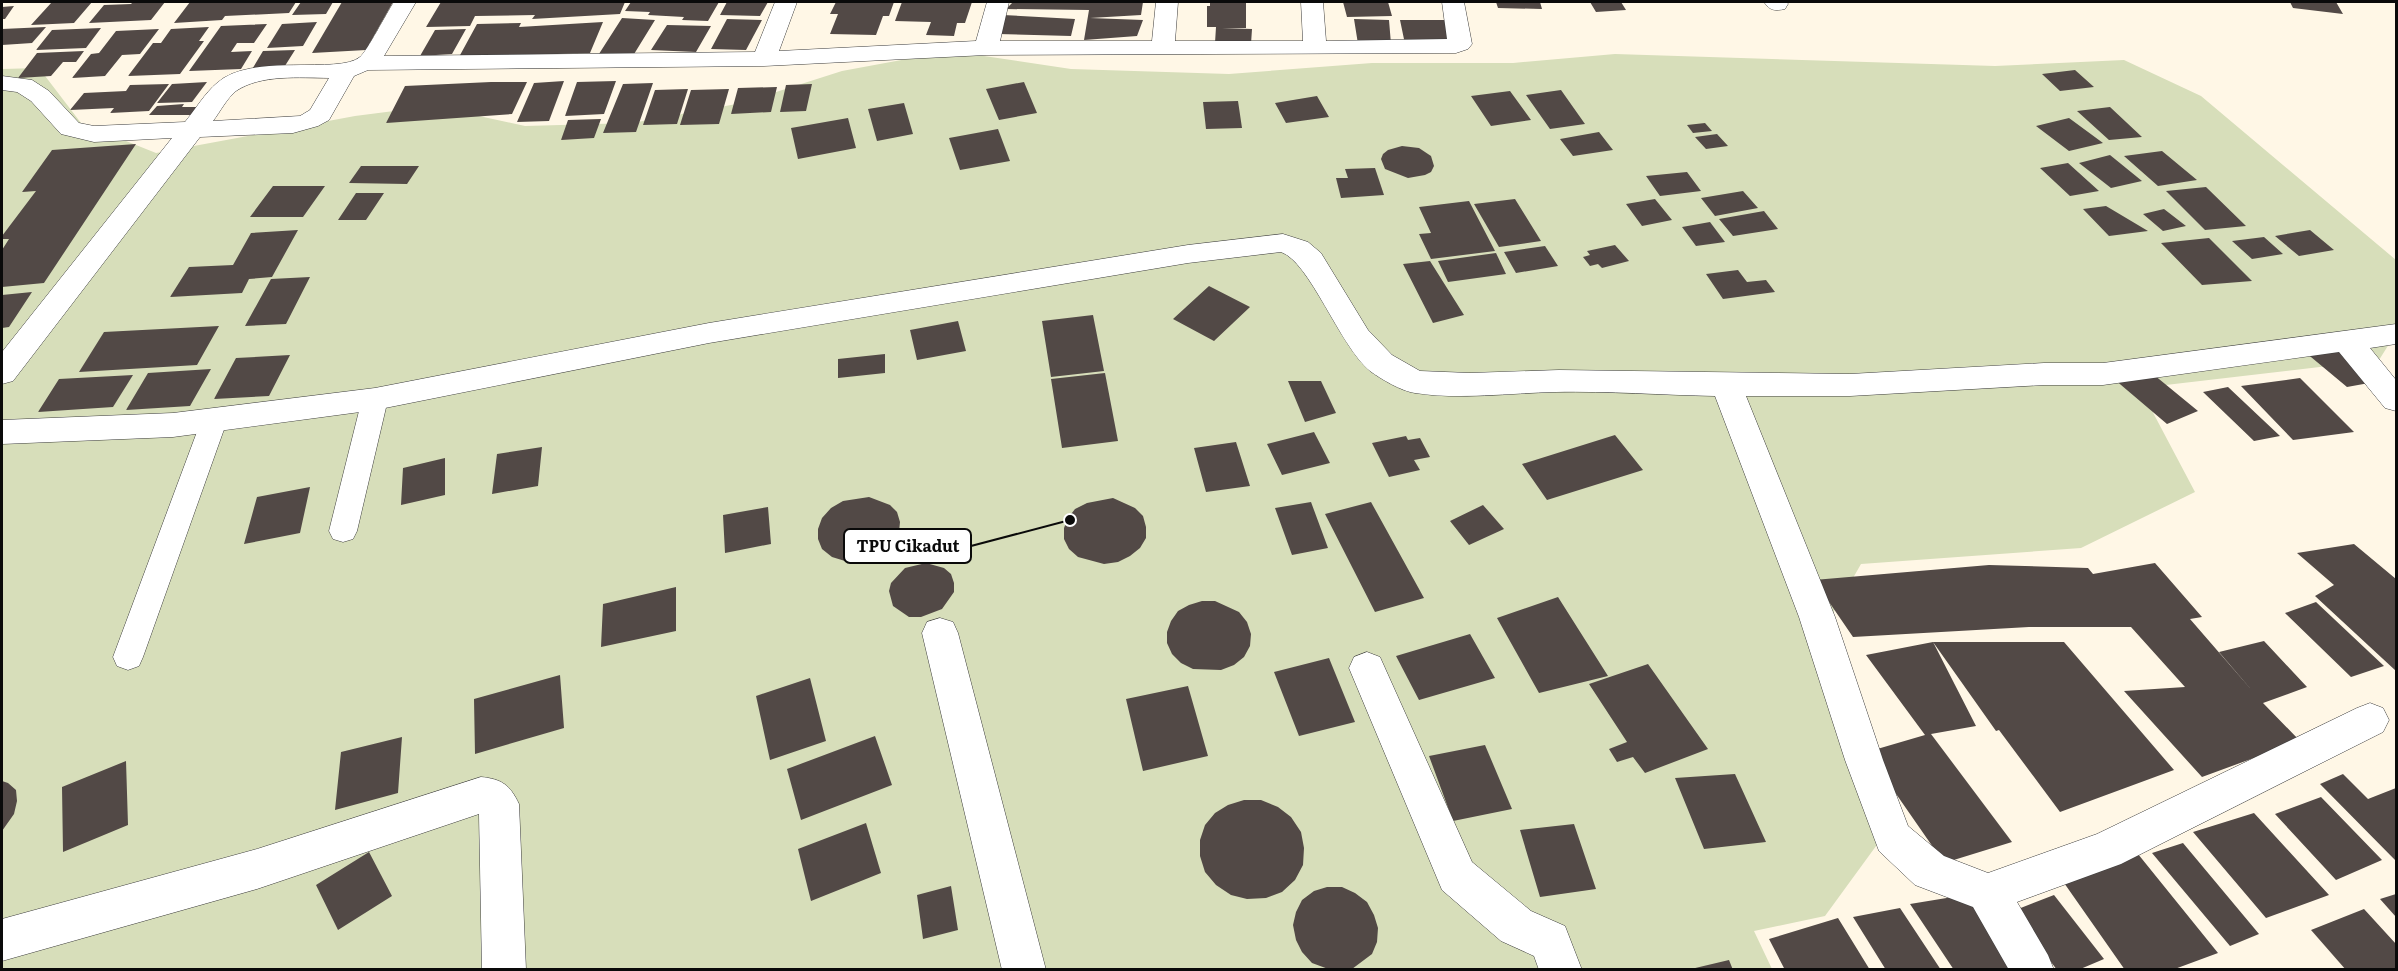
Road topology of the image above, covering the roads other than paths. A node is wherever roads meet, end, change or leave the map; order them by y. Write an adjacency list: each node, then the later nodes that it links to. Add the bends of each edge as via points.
1 (405, 2): 11 (street)
2 (786, 2): 10 (street)
3 (998, 2): 7 (street)
4 (1167, 2): 8 (street)
5 (1312, 2): 9 (street)
6 (1453, 2): 9 (street, via 1460,44 1456,46)
7 (986, 48): 8 (street); 10 (street)
8 (1163, 48): 9 (street)
9 (1315, 48)
10 (764, 59): 11 (street)
11 (357, 67): 13 (street, via 253,74 238,79 226,87); 13 (street, via 320,114 309,122)
12 (2, 83): 13 (street, via 23,85 40,96 70,129 94,134)
13 (194, 130): 16 (street)
14 (2397, 334): 15 (street)
15 (2346, 340): 17 (street, via 2103,374); 19 (street)
16 (2, 373)
17 (1726, 386): 18 (street, via 1414,382 1381,363 1357,337 1311,260 1298,248 1283,243 1188,254 731,329); 27 (street, via 1817,617 1893,838 1930,871)
18 (375, 399): 20 (street); 22 (lane)
19 (2397, 400)
20 (214, 422): 21 (street); 24 (lane)
21 (2, 432)
22 (343, 531)
23 (940, 633): 30 (street)
24 (128, 657)
25 (1367, 668): 31 (street, via 1457,876 1516,926 1550,941)
26 (2370, 720): 27 (street, via 2107,850)
27 (1988, 893): 32 (street)
28 (2, 940): 29 (street, via 257,869 481,795 493,796 499,804)
29 (504, 969)
30 (1024, 969)
31 (1562, 969)
32 (2033, 969)

